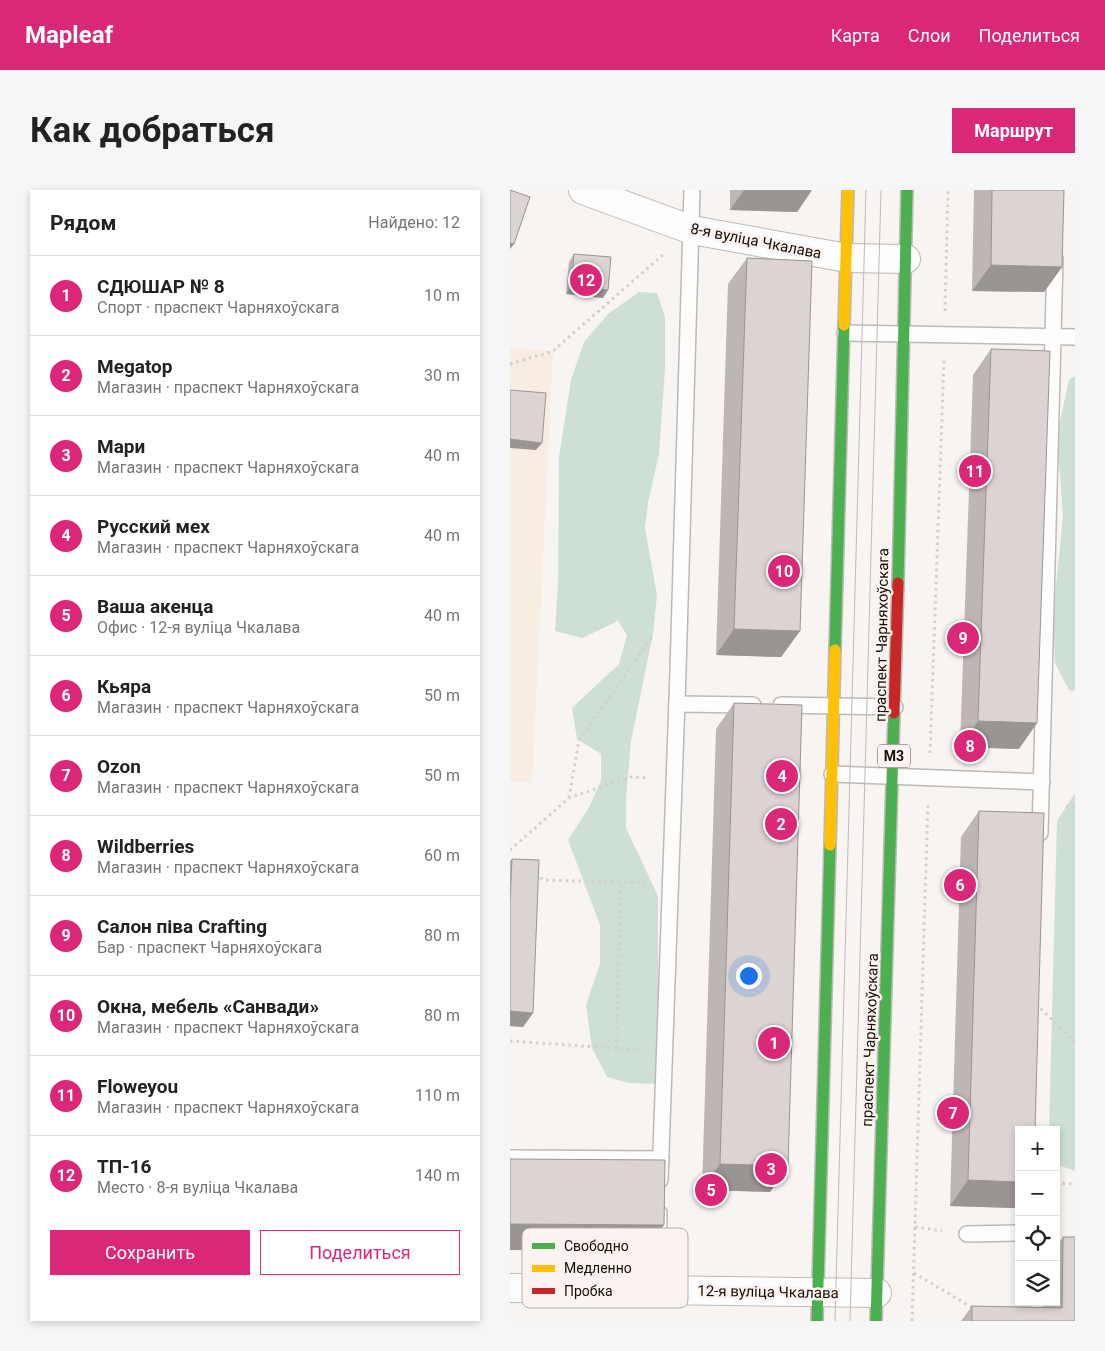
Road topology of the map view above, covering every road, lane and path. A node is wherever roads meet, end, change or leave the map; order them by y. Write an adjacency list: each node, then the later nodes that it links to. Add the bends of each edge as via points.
1 (583, 190): 5 (street, 8-я вуліца Чкалава)
2 (692, 190): 5 (lane)
3 (848, 190): 7 (main road)
4 (908, 190): 8 (main road, праспект Чарняхоўскага / М3)
5 (692, 230): 7 (street, 8-я вуліца Чкалава); 13 (path, via 553,350); 14 (lane)
6 (1055, 249): 11 (lane)
7 (847, 258): 8 (street, 8-я вуліца Чкалава); 9 (main road)
8 (906, 259): 10 (main road, праспект Чарняхоўскага / М3)
9 (845, 333): 10 (lane); 16 (main road)
10 (903, 334): 11 (lane); 17 (main road, праспект Чарняхоўскага / М3)
11 (1052, 336): 12 (lane); 21 (lane)
12 (1075, 337)
13 (510, 364)
14 (679, 612): 15 (lane); 22 (path, via 655,632 579,740)
15 (677, 704): 16 (lane); 20 (lane)
16 (834, 706): 17 (lane); 18 (main road)
17 (895, 707): 19 (main road, праспект Чарняхоўскага / М3)
18 (832, 774): 19 (lane); 42 (main road)
19 (893, 776): 21 (lane); 43 (main road, праспект Чарняхоўскага / М3)
20 (673, 778): 22 (path, via 630,777); 27 (lane)
21 (1042, 782): 23 (lane)
22 (570, 798): 24 (path)
23 (1040, 846)
24 (510, 850)
25 (533, 869): 26 (path, via 543,880)
26 (621, 882): 27 (path); 31 (path)
27 (670, 884): 32 (lane)
28 (1034, 1002): 30 (path)
29 (510, 1041): 31 (path)
30 (1075, 1042)
31 (616, 1049): 32 (path)
32 (664, 1050): 34 (lane)
33 (510, 1158): 34 (lane)
34 (660, 1159): 37 (lane)
35 (1060, 1183): 36 (path)
36 (1075, 1184)
37 (658, 1228)
38 (1015, 1233): 39 (lane)
39 (967, 1234)
40 (914, 1273): 44 (path)
41 (688, 1290): 42 (street, 12-я вуліца Чкалава)
42 (818, 1292): 43 (street, 12-я вуліца Чкалава); 45 (main road)
43 (877, 1293): 46 (main road, праспект Чарняхоўскага / М3)
44 (978, 1311)
45 (817, 1321)
46 (876, 1321)

